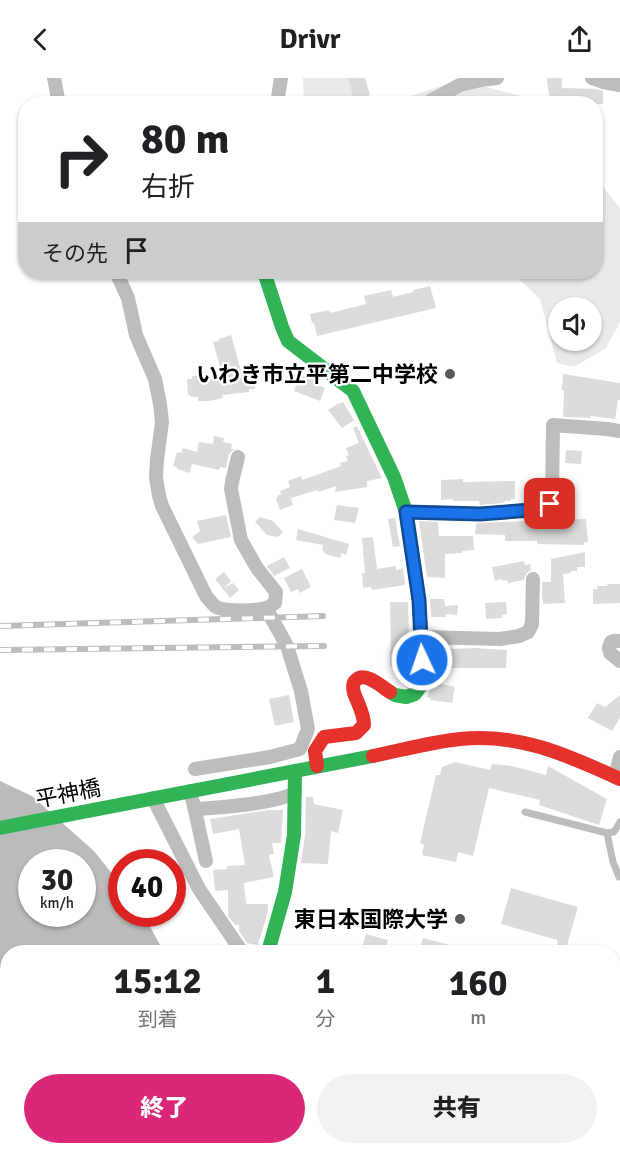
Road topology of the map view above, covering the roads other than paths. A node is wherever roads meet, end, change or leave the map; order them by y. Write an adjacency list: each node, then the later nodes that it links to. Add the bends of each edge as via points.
1 (54, 78): 6 (street)
2 (281, 78): 7 (street)
3 (497, 78): 8 (street, via 460,85)
4 (592, 78): 5 (street)
5 (620, 85)
6 (57, 96)
7 (278, 96)
8 (440, 96)
9 (119, 279): 15 (street, via 160,404 156,477 162,506 206,596 216,607)
10 (266, 279): 13 (street, via 288,341 353,392 394,477)
11 (620, 431): 13 (street, via 553,425 552,497 545,509 480,514)
12 (238, 457): 15 (street, via 231,489 241,540 276,592 275,603)
13 (406, 512): 16 (street)
14 (533, 579): 16 (street, via 532,624 528,632 500,639)
15 (266, 608): 19 (street, via 287,646 308,729 300,749)
16 (421, 637): 21 (street, via 420,687 415,694 406,697 368,678 355,680 353,690 364,725 356,733 324,737 315,751)
17 (620, 641): 18 (street, via 614,640 609,648)
18 (620, 662)
19 (270, 757): 22 (street); 24 (street)
20 (620, 757): 25 (street)
21 (317, 766): 23 (street, 平神橋); 25 (street, 平神橋, via 459,739 491,738 549,748)
22 (195, 769)
23 (295, 771): 24 (street, 平神橋); 27 (street)
24 (273, 775): 26 (street, 平神橋)
25 (618, 778)
26 (190, 791): 28 (street, 平神橋); 29 (street)
27 (295, 792): 29 (street, via 276,800 197,809); 37 (street, via 287,880)
28 (149, 799): 32 (street, 平神橋); 36 (street, via 199,890)
29 (194, 806): 34 (street)
30 (525, 813): 33 (lane)
31 (620, 822): 33 (lane, via 614,832)
32 (0, 828)
33 (607, 833): 35 (lane)
34 (206, 861)
35 (619, 877)
36 (237, 945)
37 (270, 945)

